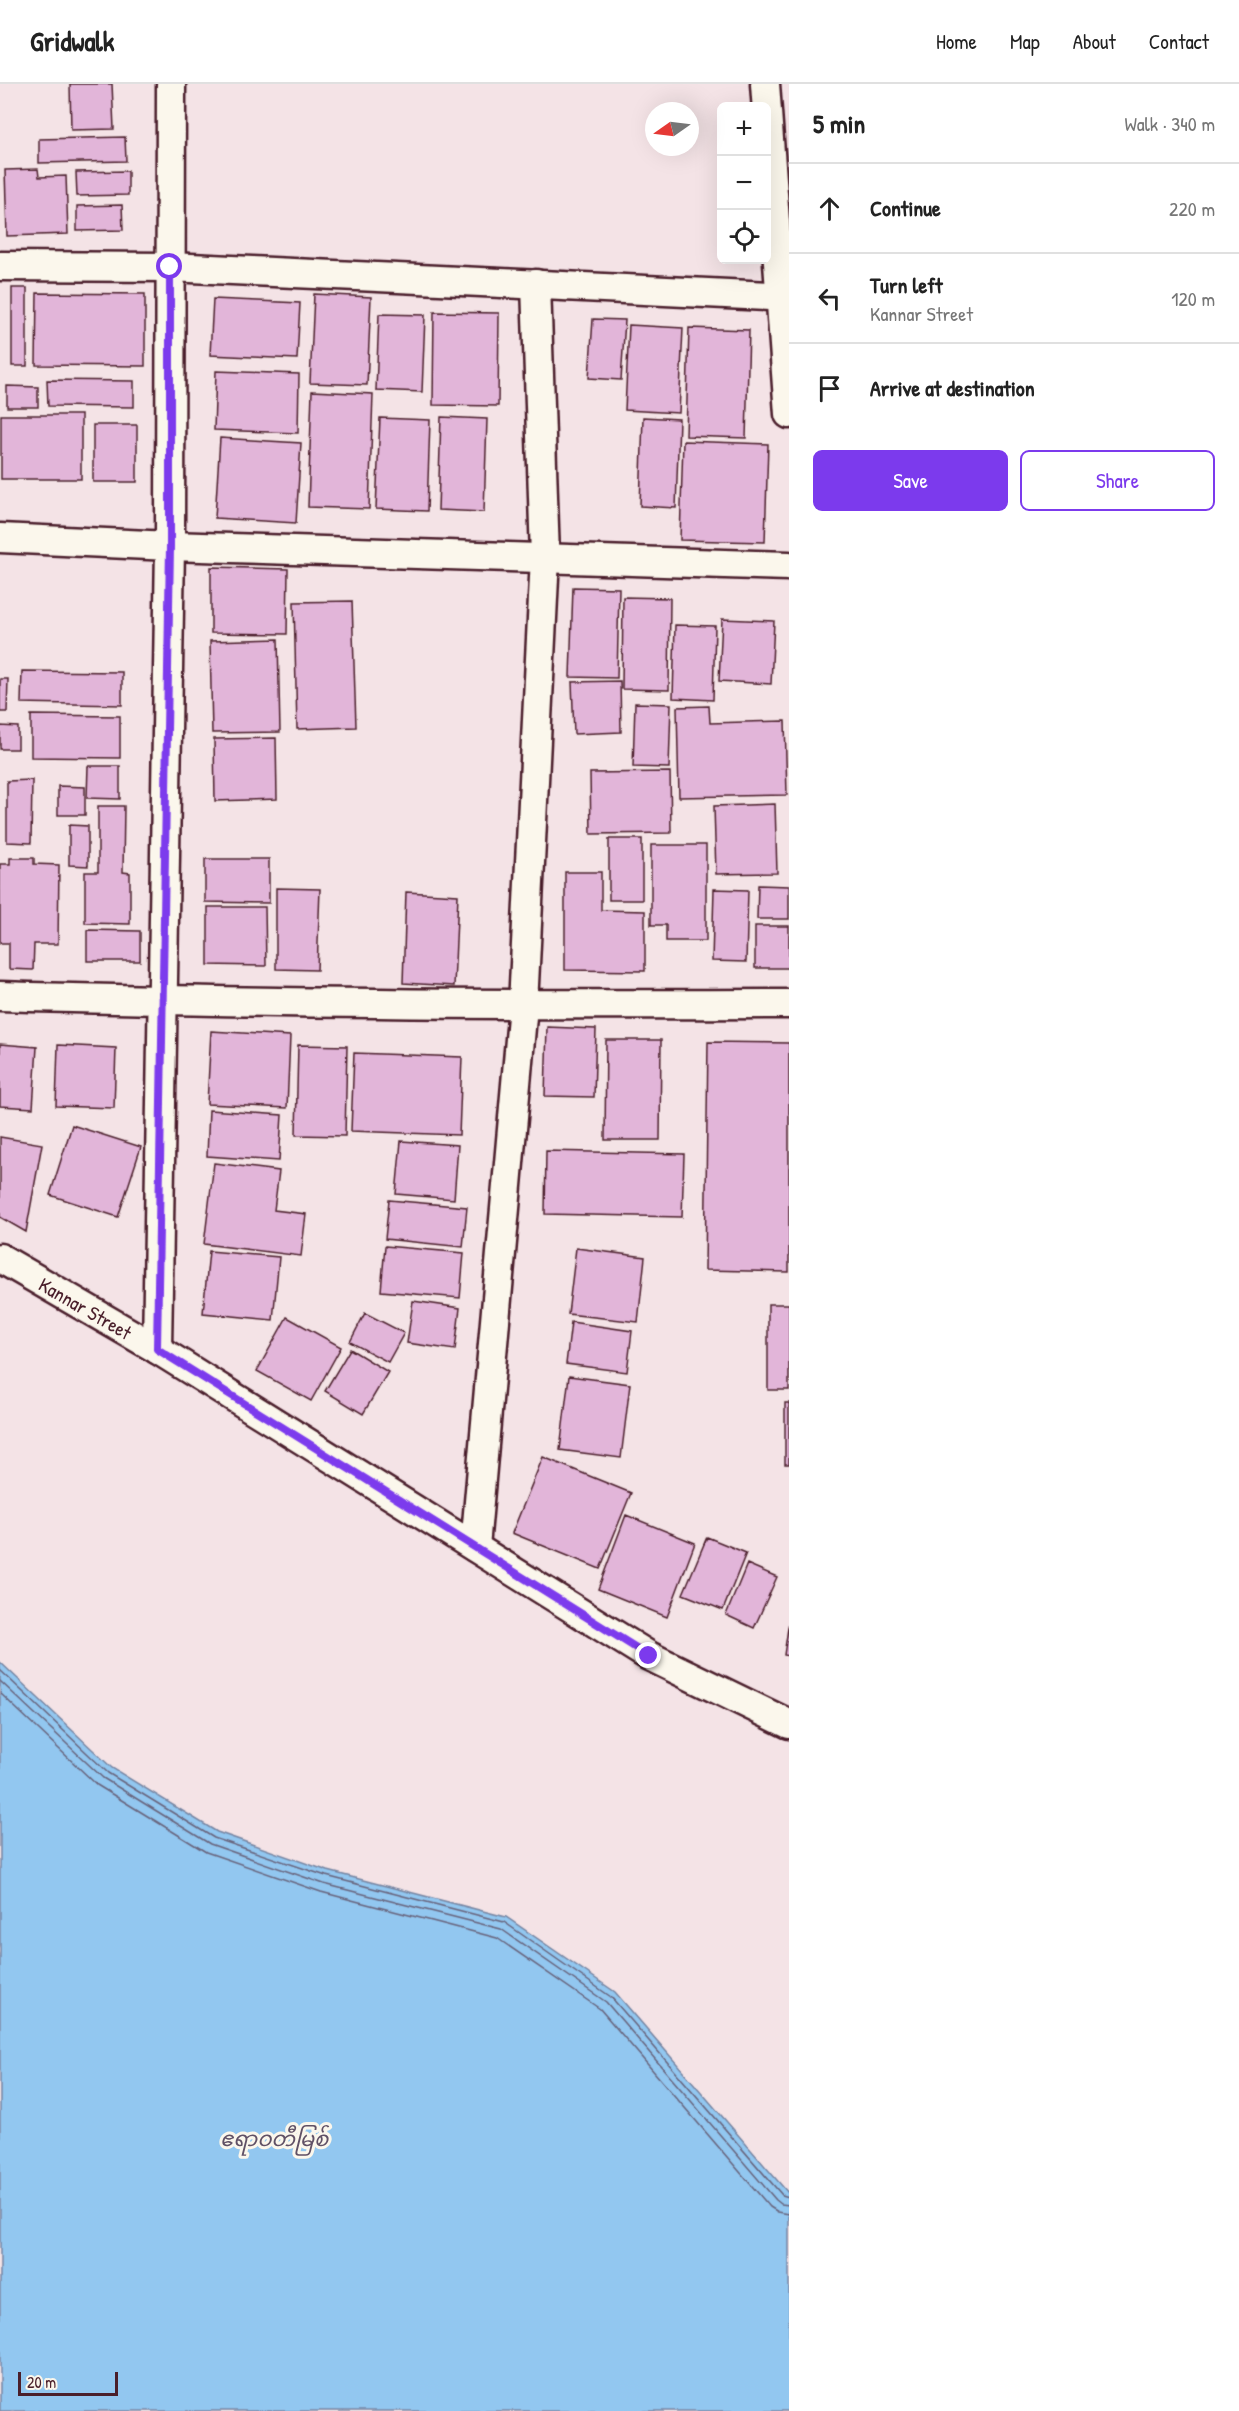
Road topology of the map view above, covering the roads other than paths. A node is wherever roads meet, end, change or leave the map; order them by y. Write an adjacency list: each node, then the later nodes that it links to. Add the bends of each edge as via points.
1 (171, 84): 4 (street)
2 (765, 84): 6 (street)
3 (0, 266): 4 (street)
4 (170, 267): 5 (street); 9 (street)
5 (536, 284): 6 (street); 10 (street)
6 (785, 297): 7 (street)
7 (789, 414)
8 (0, 538): 9 (street)
9 (170, 546): 10 (street); 13 (street)
10 (545, 557): 11 (street); 15 (street)
11 (789, 566)
12 (0, 996): 13 (street)
13 (163, 1001): 15 (street); 17 (street)
14 (789, 1004): 15 (street)
15 (523, 1005): 18 (street)
16 (0, 1258): 17 (street, Kannar Street)
17 (157, 1349): 18 (street, Kannar Street)
18 (475, 1547): 19 (street, Kannar Street, via 649,1656)
19 (789, 1724)

